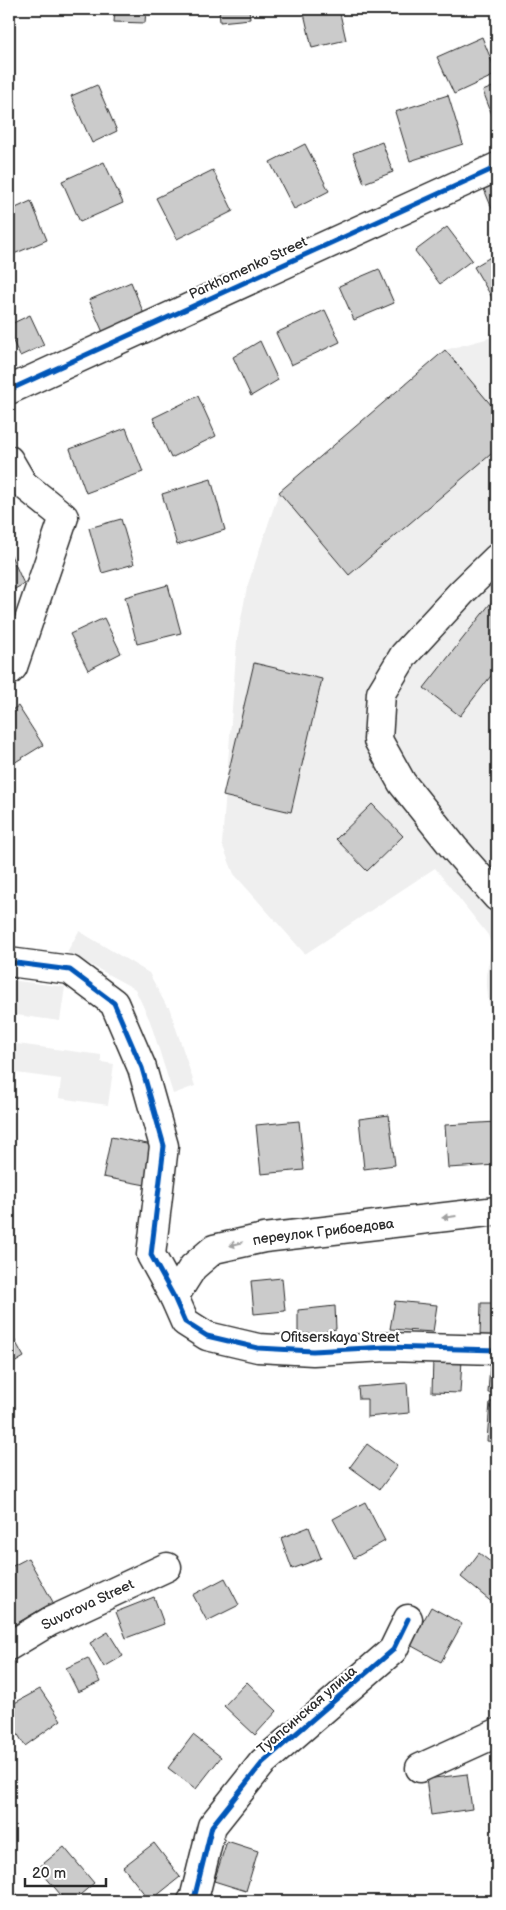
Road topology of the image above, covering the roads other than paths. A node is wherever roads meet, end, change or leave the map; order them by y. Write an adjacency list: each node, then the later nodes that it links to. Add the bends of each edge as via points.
1 (497, 167): 2 (street, Parkhomenko Street)
2 (9, 390)
3 (9, 460): 5 (street, via 23,484 64,517)
4 (497, 558): 6 (street, via 404,656 381,692 378,740 402,783)
5 (9, 671)
6 (497, 897)
7 (9, 962): 9 (street, via 70,970 114,1003 142,1068 164,1146 151,1255)
8 (497, 1211): 9 (street, переулок Грибоедова, one-way to 9, via 264,1238 214,1249 193,1267)
9 (174, 1297): 10 (street, Ofitserskaya Street, via 185,1322 207,1336 258,1348 313,1351 386,1347)
10 (497, 1350)
11 (167, 1567): 13 (street, Suvorova Street, via 49,1622)
12 (408, 1620): 16 (street, Туапсинская улица, via 393,1650 263,1762 212,1826)
13 (9, 1646)
14 (497, 1733): 15 (street)
15 (420, 1768)
16 (192, 1901)

